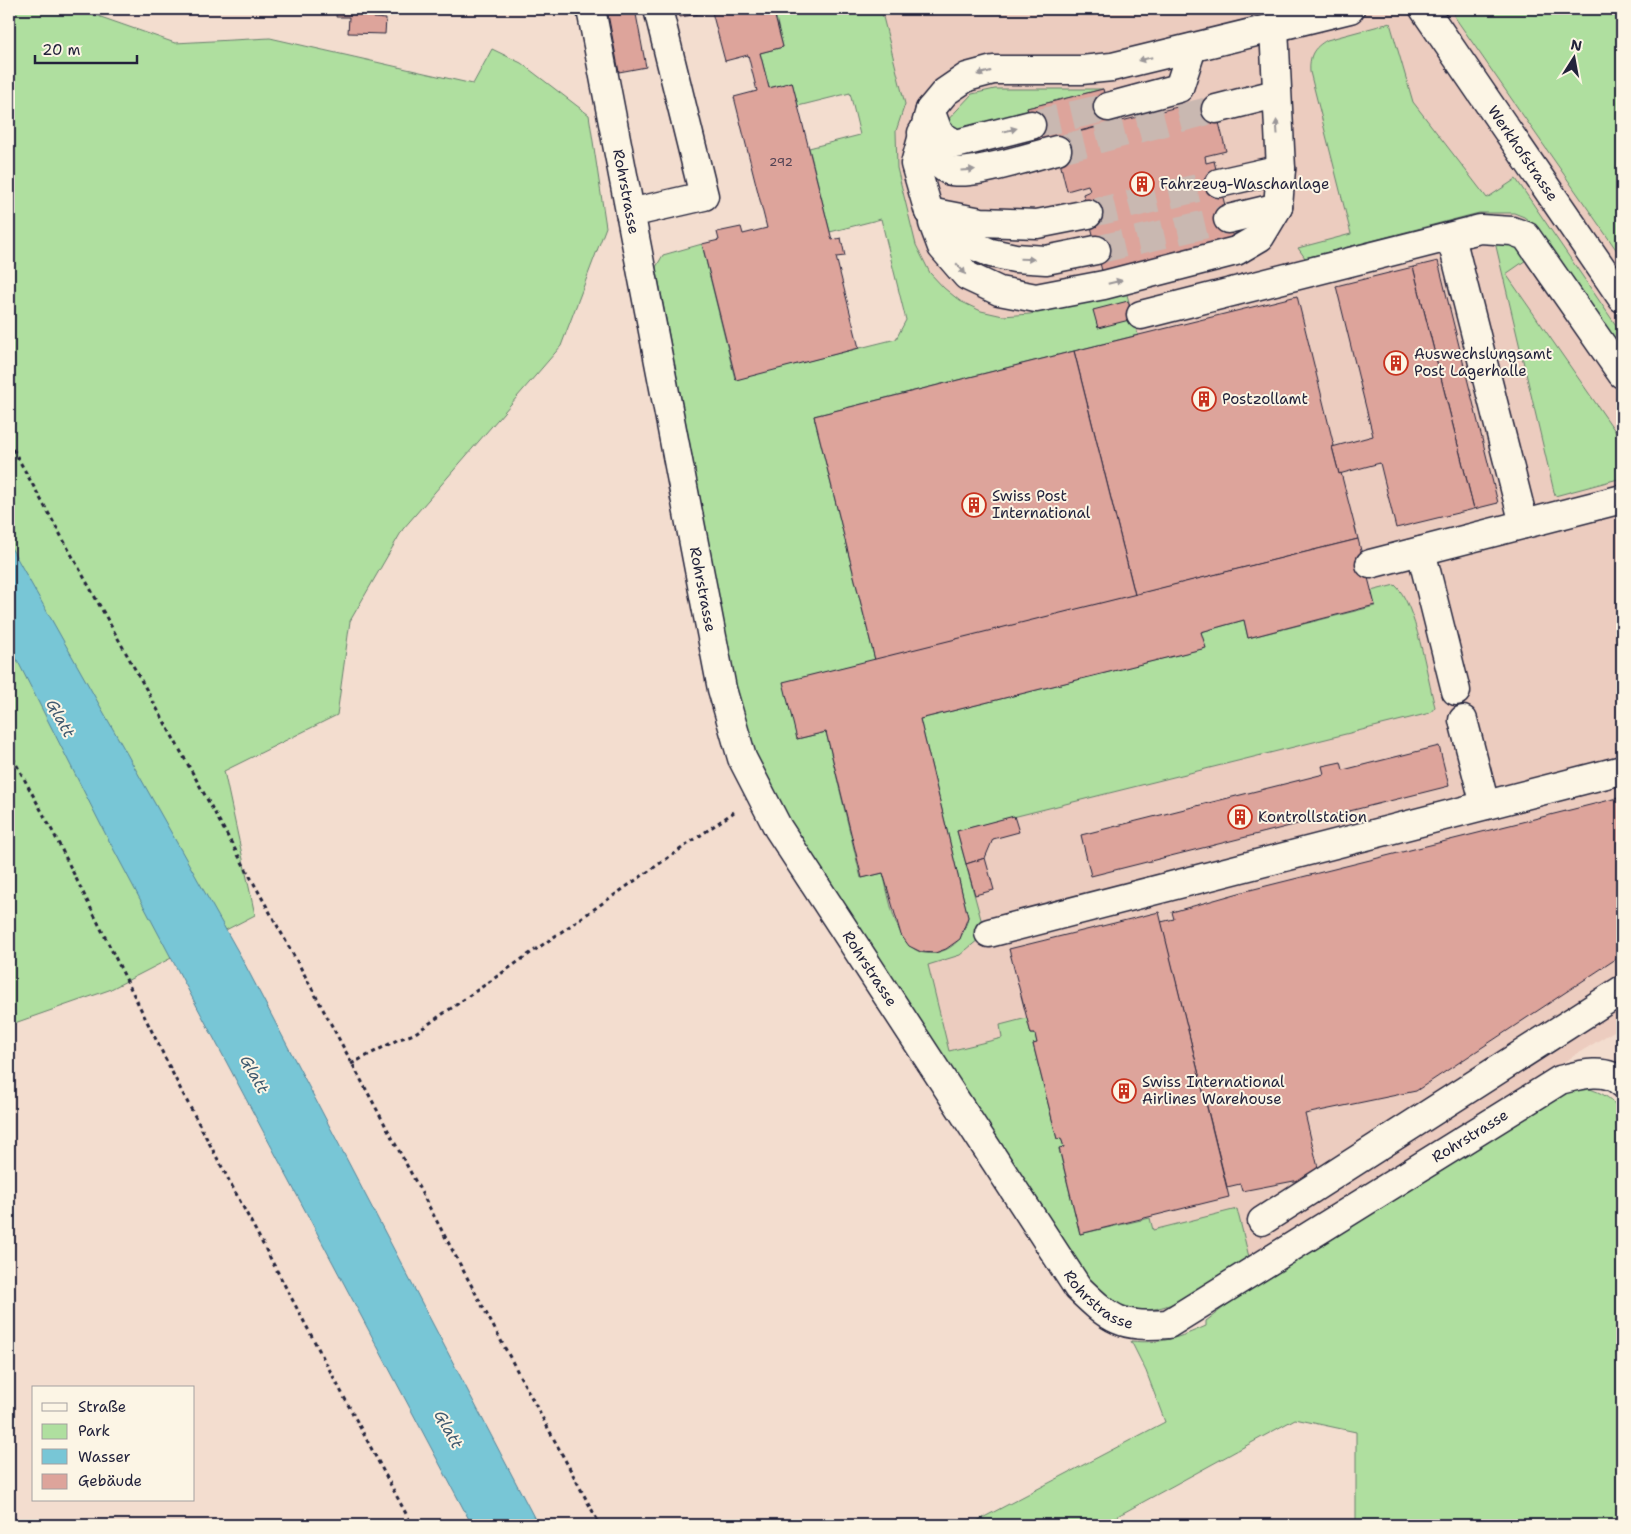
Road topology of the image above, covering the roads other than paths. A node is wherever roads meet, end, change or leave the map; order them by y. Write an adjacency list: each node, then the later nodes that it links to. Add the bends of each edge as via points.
1 (591, 9): 17 (lane, Rohrstrasse)
2 (658, 9): 17 (lane, via 704,196)
3 (1350, 9): 5 (lane)
4 (1424, 9): 22 (lane, Werkhofstrasse)
5 (1274, 28): 6 (lane); 7 (lane)
6 (1192, 48): 8 (lane, via 1179,88); 10 (lane, one-way to 10, via 1112,67 993,70 967,77 945,92)
7 (1275, 94): 9 (lane); 13 (lane, one-way to 7)
8 (1108, 106)
9 (1216, 109)
10 (926, 122): 11 (lane, one-way to 11, via 956,144); 12 (lane, one-way to 12, via 935,158 948,170 969,172); 16 (lane, via 915,164)
11 (1031, 125)
12 (1057, 150)
13 (1280, 169): 14 (lane); 15 (lane)
14 (1219, 184)
15 (1278, 207): 16 (lane, one-way to 15, via 942,247 967,276 999,291 1036,298 1104,285 1236,251 1260,237); 19 (lane)
16 (929, 212): 18 (lane, via 981,222 1037,224); 21 (lane, one-way to 21, via 956,238 991,253 1046,260)
17 (630, 213): 35 (lane, Rohrstrasse, via 722,689 742,758 787,843 1078,1288 1105,1314 1138,1326 1168,1324 1560,1080 1588,1072 1618,1079)
18 (1088, 214)
19 (1228, 219)
20 (1451, 237): 23 (lane); 24 (lane, via 1480,229 1512,231 1526,236); 26 (lane)
21 (1096, 250)
22 (1622, 298)
23 (1141, 316)
24 (1622, 374)
25 (1622, 499): 26 (lane)
26 (1524, 524): 27 (lane)
27 (1421, 551): 28 (lane); 29 (lane)
28 (1370, 564)
29 (1456, 691)
30 (1463, 720): 32 (lane)
31 (1622, 770): 32 (lane)
32 (1485, 806): 33 (lane)
33 (989, 933)
34 (1622, 990): 36 (lane)
35 (1622, 1083)
36 (1262, 1221)

